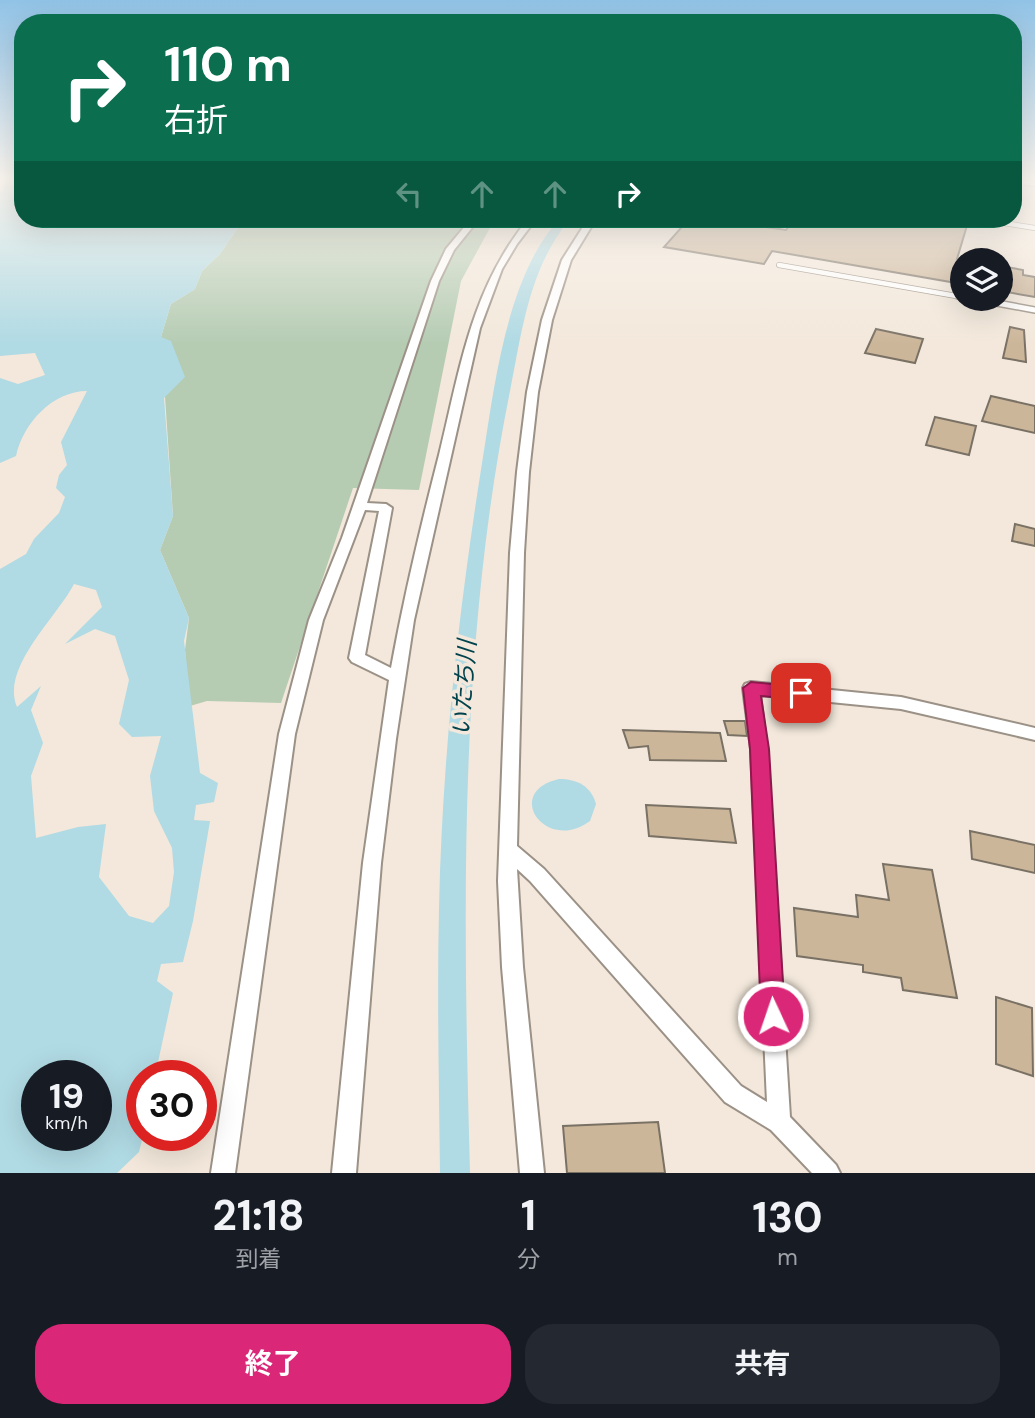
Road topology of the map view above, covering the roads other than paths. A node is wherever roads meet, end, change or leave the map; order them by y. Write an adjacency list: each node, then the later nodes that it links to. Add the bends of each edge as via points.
1 (463, 234): 8 (street, via 435,281)
2 (520, 234): 9 (street, via 494,276 476,329)
3 (582, 234): 11 (street, via 554,290 527,439 512,642)
4 (779, 265): 5 (lane)
5 (950, 295)
6 (1013, 306): 7 (lane)
7 (1035, 310)
8 (360, 506): 9 (street, via 386,508 357,658); 13 (street, via 316,620 287,734)
9 (397, 677): 14 (street, via 359,971)
10 (1035, 734): 12 (street, via 901,703 751,688 759,749)
11 (509, 849): 12 (street, via 733,1094); 15 (street, via 508,897)
12 (779, 1122): 16 (street)
13 (223, 1173)
14 (344, 1173)
15 (532, 1173)
16 (828, 1173)

